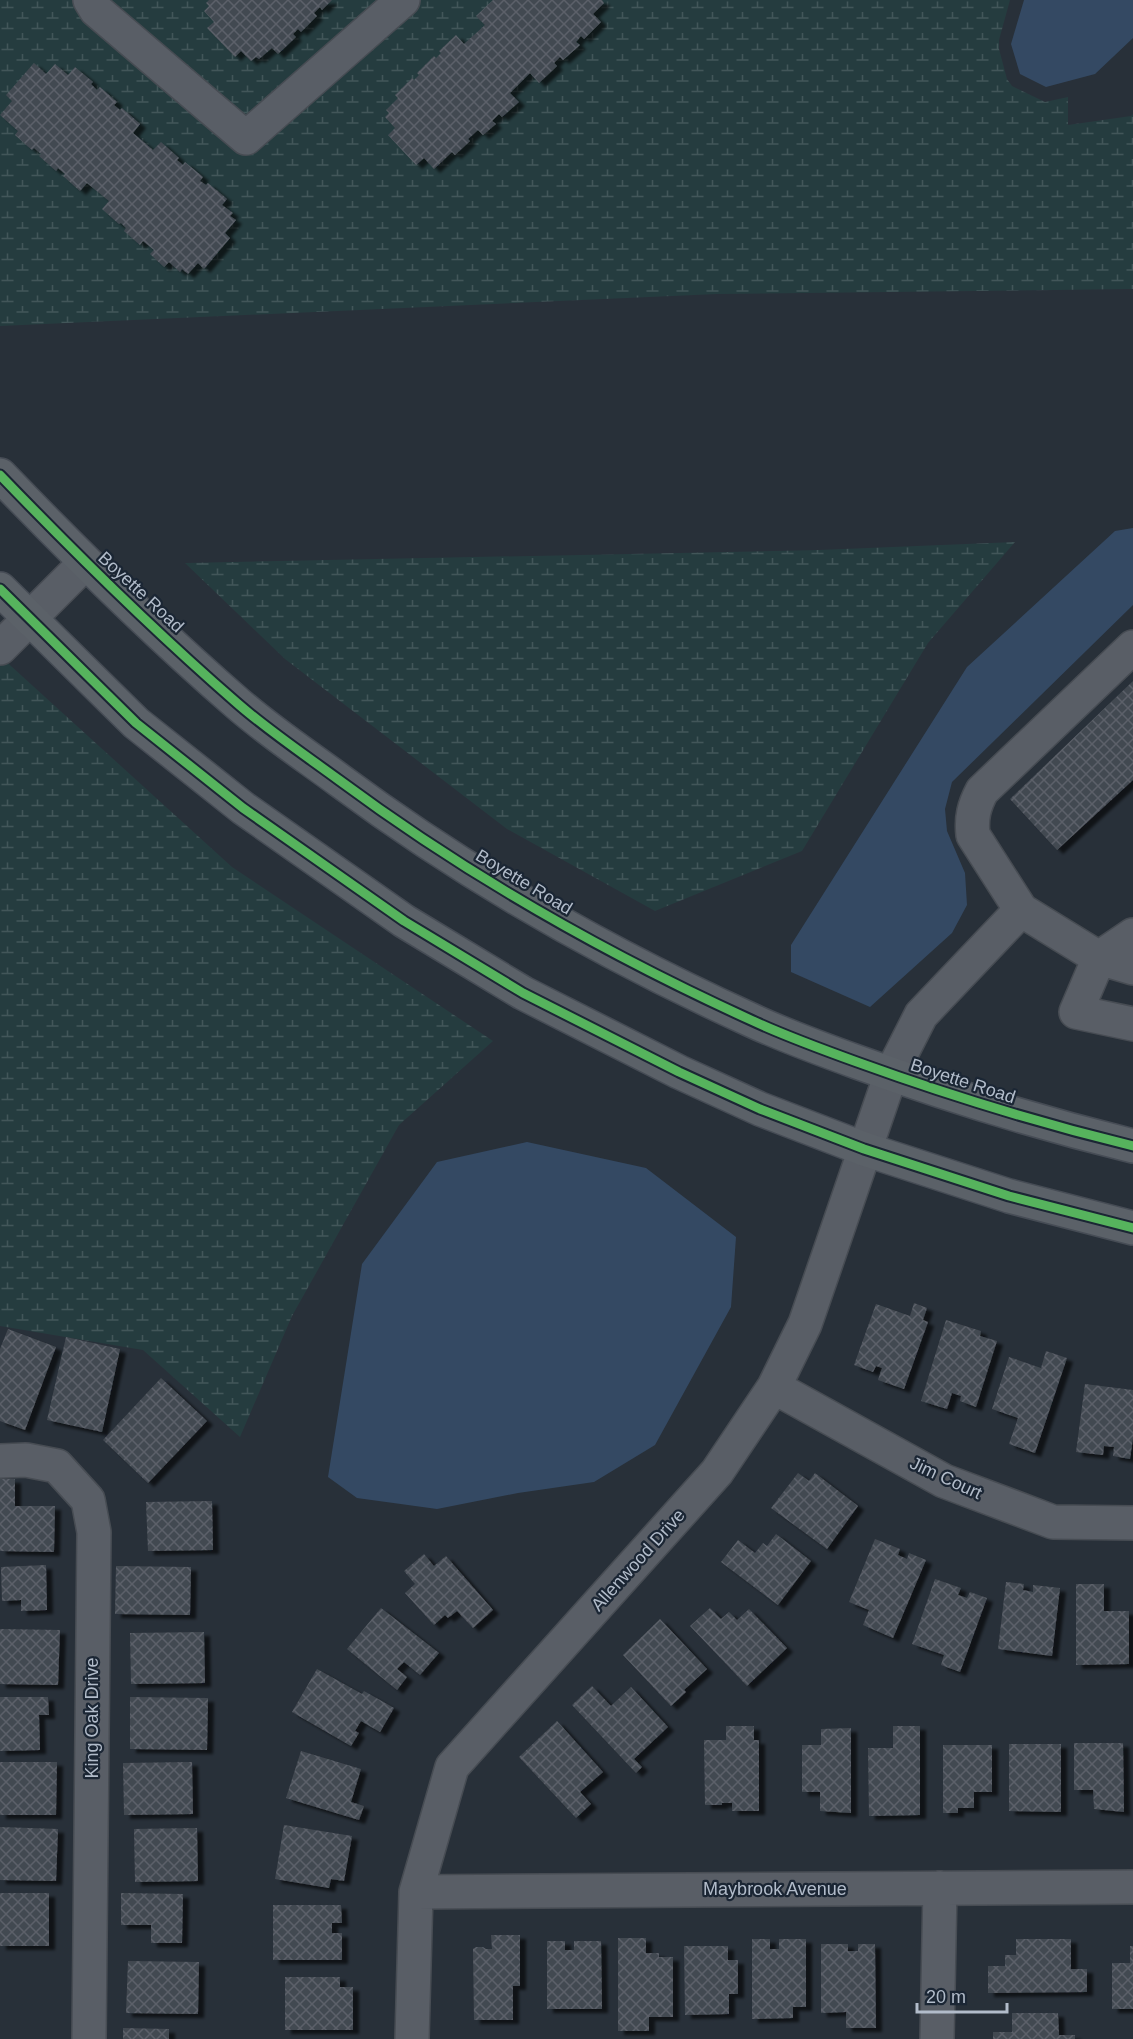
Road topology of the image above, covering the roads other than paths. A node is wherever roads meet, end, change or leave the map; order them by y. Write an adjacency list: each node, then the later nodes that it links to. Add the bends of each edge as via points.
1 (403, 0): 2 (street, via 246,138)
2 (98, 3)
3 (0, 475): 4 (main road, Boyette Road)
4 (85, 563): 6 (street); 14 (main road, Boyette Road, via 239,705 386,815 490,882 601,947 752,1021)
5 (0, 589): 6 (main road)
6 (30, 620): 8 (street); 16 (main road, via 136,723 243,808 404,921 523,993 600,1033 760,1109)
7 (1133, 647): 9 (street, via 989,784 976,802 973,835)
8 (0, 648)
9 (1021, 910): 11 (street); 14 (street, Allenwood Drive, via 921,1015)
10 (1133, 935): 11 (street)
11 (1099, 958): 12 (street); 13 (street, via 1076,1012)
12 (1133, 968)
13 (1133, 1024)
14 (891, 1074): 15 (main road, Boyette Road, via 1040,1123); 16 (street, Allenwood Drive)
15 (1133, 1146)
16 (864, 1149): 17 (main road, via 1009,1196); 18 (street, Allenwood Drive, via 806,1324)
17 (1133, 1228)
18 (774, 1387): 20 (street, Jim Court, via 944,1481 1053,1522); 23 (street, Allenwood Drive, via 717,1472 452,1767)
19 (0, 1461): 24 (street, King Oak Drive, via 26,1460 57,1466 88,1500 94,1532)
20 (1133, 1523)
21 (1133, 1887): 22 (street, Maybrook Avenue)
22 (940, 1888): 23 (street, Maybrook Avenue); 26 (street)
23 (416, 1892): 25 (street, Allenwood Drive)
24 (89, 2039)
25 (412, 2039)
26 (938, 2039)

